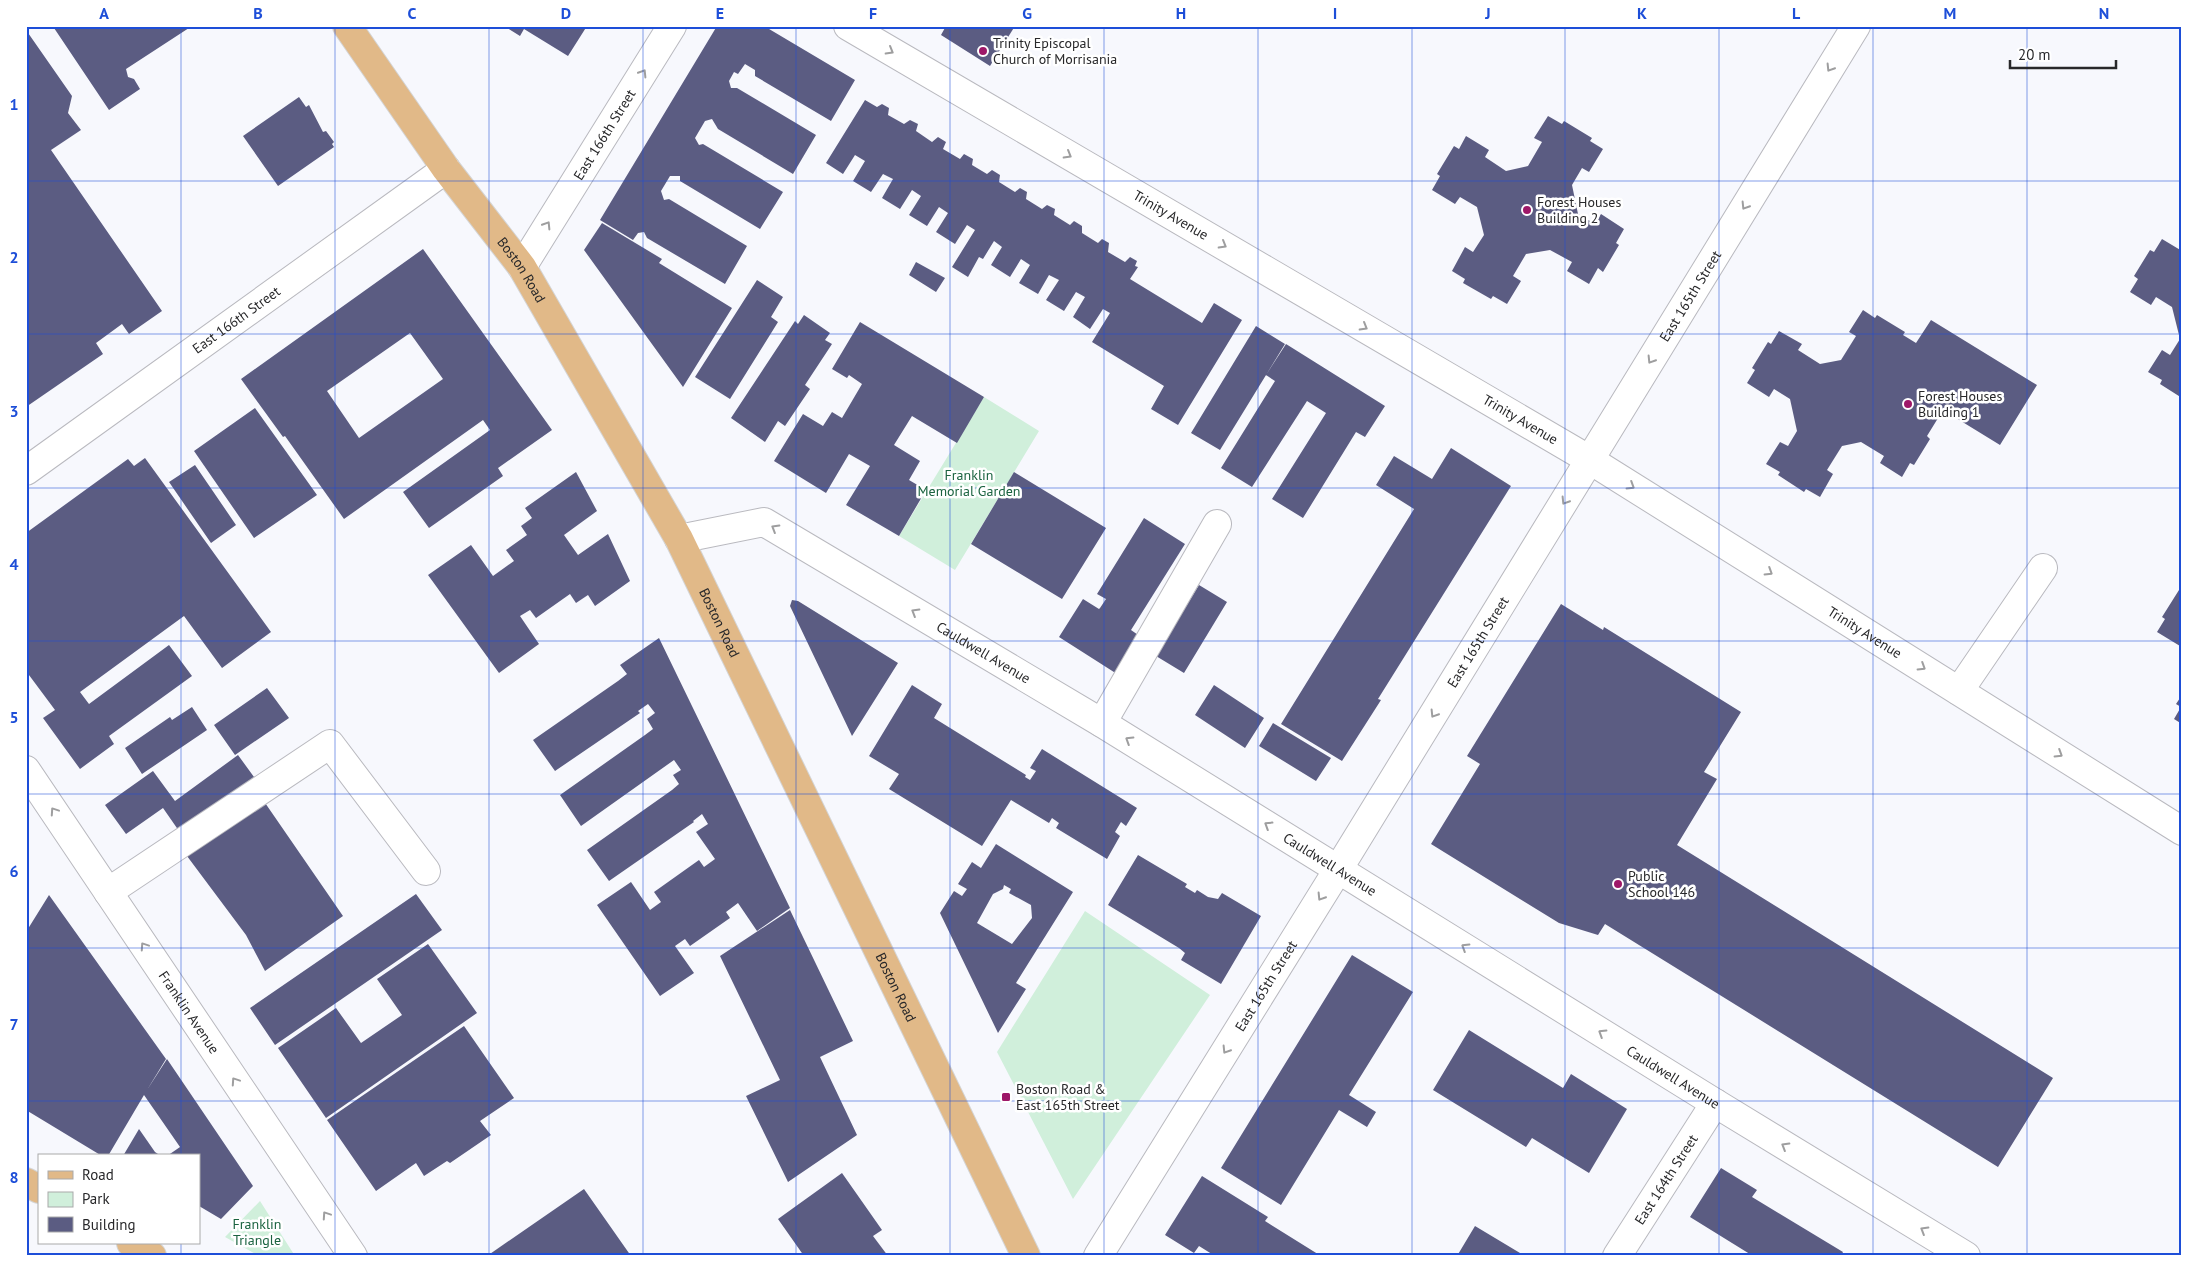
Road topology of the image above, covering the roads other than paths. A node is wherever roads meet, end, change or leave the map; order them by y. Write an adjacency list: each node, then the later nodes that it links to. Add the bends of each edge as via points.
1 (348, 26): 5 (main road, Boston Road)
2 (672, 26): 6 (street, East 166th Street, one-way to 2)
3 (848, 26): 7 (street, Trinity Avenue, one-way to 7)
4 (1856, 26): 7 (street, East 165th Street, one-way to 7)
5 (446, 169): 6 (main road, Boston Road); 8 (street, East 166th Street)
6 (522, 267): 10 (main road, Boston Road)
7 (1590, 460): 12 (street, Trinity Avenue, one-way to 12); 16 (street, East 165th Street, one-way to 16)
8 (26, 471)
9 (1217, 524): 13 (street)
10 (679, 538): 13 (street, Cauldwell Avenue, one-way to 10, via 764,522); 25 (main road, Boston Road)
11 (2043, 568): 12 (street)
12 (1959, 690): 15 (street, Trinity Avenue, one-way to 15)
13 (1102, 723): 16 (street, Cauldwell Avenue, one-way to 13)
14 (26, 770): 18 (street, Franklin Avenue, one-way to 14)
15 (2182, 831)
16 (1339, 868): 19 (street, Cauldwell Avenue, one-way to 16); 26 (street, East 165th Street, one-way to 26)
17 (426, 871): 18 (street, via 330,744)
18 (108, 892): 24 (street, Franklin Avenue, one-way to 18)
19 (1715, 1103): 27 (street, East 164th Street); 28 (street, Cauldwell Avenue, one-way to 19)
20 (26, 1182): 21 (main road)
21 (38, 1189)
22 (133, 1244): 23 (main road)
23 (152, 1256)
24 (353, 1256)
25 (1026, 1256)
26 (1098, 1256)
27 (1617, 1256)
28 (1966, 1256)

